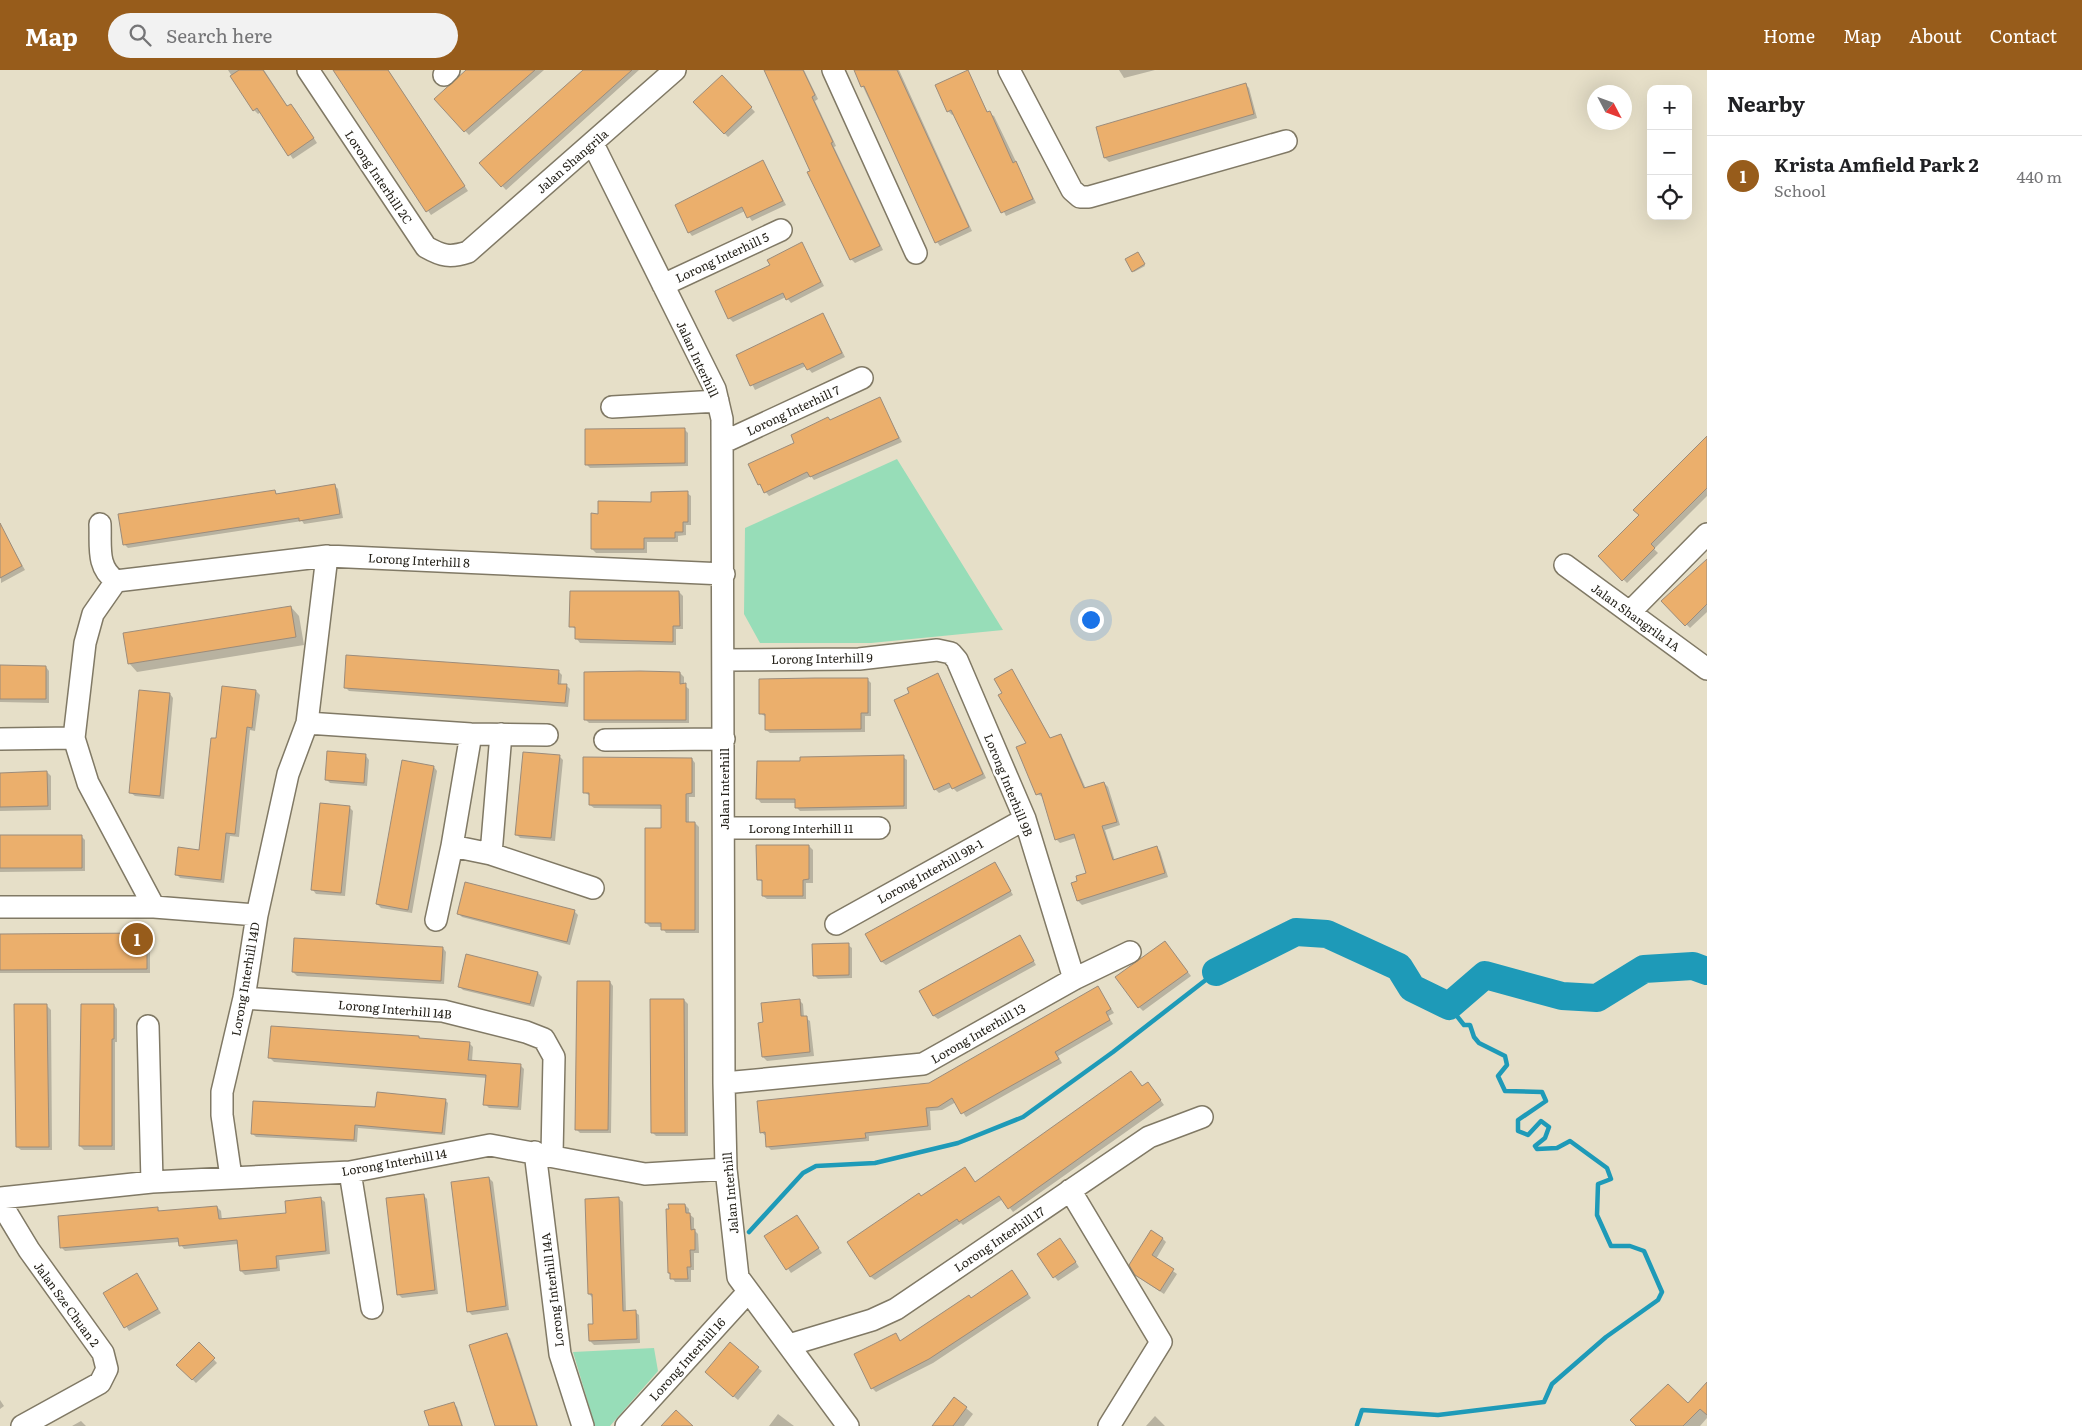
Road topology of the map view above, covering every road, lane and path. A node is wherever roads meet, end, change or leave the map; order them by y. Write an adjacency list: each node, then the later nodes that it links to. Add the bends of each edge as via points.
1 (308, 70): 8 (street, Lorong Interhill 2C, via 426,247 453,257)
2 (675, 70): 6 (street, Jalan Shangrila)
3 (834, 70): 9 (street)
4 (1009, 70): 5 (street, via 1072,190 1080,197)
5 (1286, 141)
6 (593, 144): 8 (street, Jalan Shangrila); 10 (street, Jalan Interhill)
7 (781, 230): 10 (street, Lorong Interhill 5)
8 (468, 252)
9 (916, 253)
10 (663, 285): 12 (street, Jalan Interhill)
11 (862, 378): 14 (street, Lorong Interhill 7)
12 (718, 401): 13 (street); 14 (street, Jalan Interhill)
13 (612, 407)
14 (724, 442): 19 (street, Jalan Interhill)
15 (100, 524): 20 (street, via 102,565 106,574)
16 (1707, 534): 21 (street)
17 (327, 556): 19 (street, Lorong Interhill 8); 20 (street, Lorong Interhill 8); 25 (street)
18 (1565, 565): 21 (street, Jalan Shangrila 1A)
19 (724, 574): 23 (street, Jalan Interhill)
20 (116, 581): 29 (street, via 93,614 84,644)
21 (1630, 612): 24 (street, Jalan Shangrila 1A)
22 (950, 653): 23 (street, Lorong Interhill 9, via 937,650 859,659); 33 (street, Lorong Interhill 9B, via 957,660)
23 (724, 660): 31 (street, Jalan Interhill)
24 (1707, 669)
25 (307, 723): 26 (street); 41 (street, via 288,774)
26 (471, 734): 27 (street); 36 (street)
27 (501, 734): 28 (street); 37 (street)
28 (547, 735)
29 (74, 738): 30 (street); 40 (street, via 88,783)
30 (0, 739)
31 (724, 739): 32 (street); 34 (street, Jalan Interhill)
32 (605, 740)
33 (1025, 819): 43 (street, Lorong Interhill 9B-1); 45 (street, Lorong Interhill 9B)
34 (724, 828): 35 (street, Lorong Interhill 11); 48 (street, Jalan Interhill)
35 (879, 828)
36 (452, 846): 37 (street); 42 (street)
37 (491, 854): 38 (street)
38 (593, 888)
39 (0, 907): 40 (street, Lorong Interhill 14D)
40 (154, 907): 41 (street, Lorong Interhill 14D)
41 (257, 915): 46 (street, Lorong Interhill 14D)
42 (436, 920)
43 (836, 924)
44 (1130, 952): 45 (street, Lorong Interhill 13)
45 (1074, 979): 48 (street, Lorong Interhill 13, via 923,1064)
46 (244, 998): 50 (street, Lorong Interhill 14B, via 444,1011 544,1039 554,1057); 53 (street, Lorong Interhill 14D, via 222,1092)
47 (148, 1026): 54 (street)
48 (724, 1083): 51 (street, Jalan Interhill)
49 (1202, 1117): 55 (street, Lorong Interhill 17, via 1148,1137)
50 (544, 1153): 51 (street, Lorong Interhill 14, via 645,1174); 52 (street, Lorong Interhill 14, via 490,1145); 62 (street, Lorong Interhill 14A, via 560,1354)
51 (726, 1169): 58 (street, Jalan Interhill, via 738,1277)
52 (350, 1172): 53 (street, Lorong Interhill 14); 59 (street)
53 (231, 1178): 54 (street, Lorong Interhill 14)
54 (152, 1182): 56 (street, Lorong Interhill 14)
55 (1070, 1190): 60 (street, Lorong Interhill 17, via 896,1309 872,1320); 65 (street, via 1162,1342)
56 (0, 1198)
57 (0, 1202): 61 (street, Jalan Sze Chuan 2, via 28,1250 103,1353 107,1369 100,1383)
58 (748, 1292): 60 (street, Jalan Interhill); 63 (street, Lorong Interhill 16)
59 (372, 1308)
60 (789, 1345): 64 (street, Jalan Interhill)
61 (22, 1426)
62 (584, 1426)
63 (626, 1426)
64 (848, 1426)
65 (1109, 1426)

